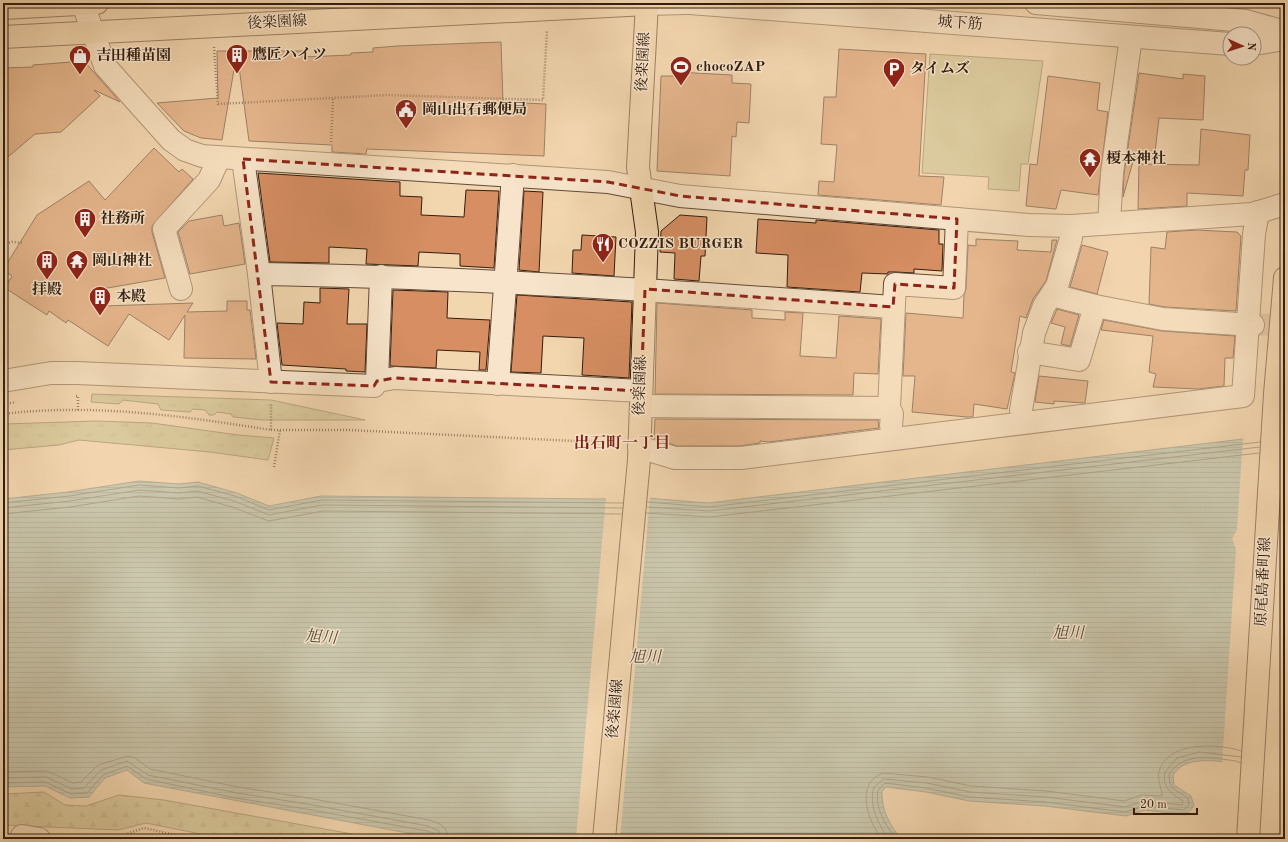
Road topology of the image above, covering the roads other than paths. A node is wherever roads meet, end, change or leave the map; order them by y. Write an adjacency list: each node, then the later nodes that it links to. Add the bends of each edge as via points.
1 (90, 3): 6 (main road); 7 (street)
2 (647, 3): 3 (street); 7 (main road, 後楽園線); 17 (main road, 後楽園線, via 638,167)
3 (686, 3)
4 (690, 3): 10 (street, 城下筋)
5 (1036, 3): 8 (street, via 1246,20)
6 (3, 8)
7 (92, 32): 9 (main road, 後楽園線); 14 (street, via 105,66 171,140 185,150)
8 (1285, 32)
9 (3, 37)
10 (1131, 37): 12 (street, 城下筋); 21 (street, via 1112,173)
11 (1285, 39): 13 (street)
12 (1222, 43)
13 (1262, 43)
14 (219, 158): 15 (street); 27 (street, via 208,180 164,229)
15 (243, 159): 16 (street); 23 (street)
16 (513, 176): 17 (street, via 608,182); 26 (street)
17 (641, 190): 20 (street, via 680,196); 28 (main road, 後楽園線, via 647,232)
18 (1285, 204): 19 (street)
19 (1258, 212): 21 (street); 32 (street, via 1254,234)
20 (957, 219): 22 (street); 31 (street, via 954,288 895,284)
21 (1109, 223): 22 (street)
22 (1071, 226): 29 (street, via 1071,238)
23 (259, 274): 24 (street); 37 (street)
24 (381, 276): 26 (street); 35 (street)
25 (1285, 278): 43 (main road, 原尾島番町線, via 1275,394)
26 (506, 281): 28 (street); 36 (street)
27 (181, 289)
28 (645, 289): 31 (street); 38 (main road, 後楽園線)
29 (1052, 295): 30 (street); 33 (street, via 1044,306)
30 (1095, 306): 32 (street, via 1163,319); 33 (street, via 1079,360)
31 (893, 307): 40 (street)
32 (1250, 325): 39 (street, via 1242,396)
33 (1029, 352): 39 (street)
34 (3, 381): 37 (street, via 77,373)
35 (376, 384): 36 (street, via 395,378); 37 (street)
36 (498, 384): 38 (street)
37 (271, 391)
38 (641, 398): 40 (street); 41 (main road, 後楽園線)
39 (1020, 417): 40 (street)
40 (890, 427): 41 (street, via 740,458 675,458)
41 (639, 453): 42 (main road, 後楽園線)
42 (604, 839)
43 (1248, 839)

